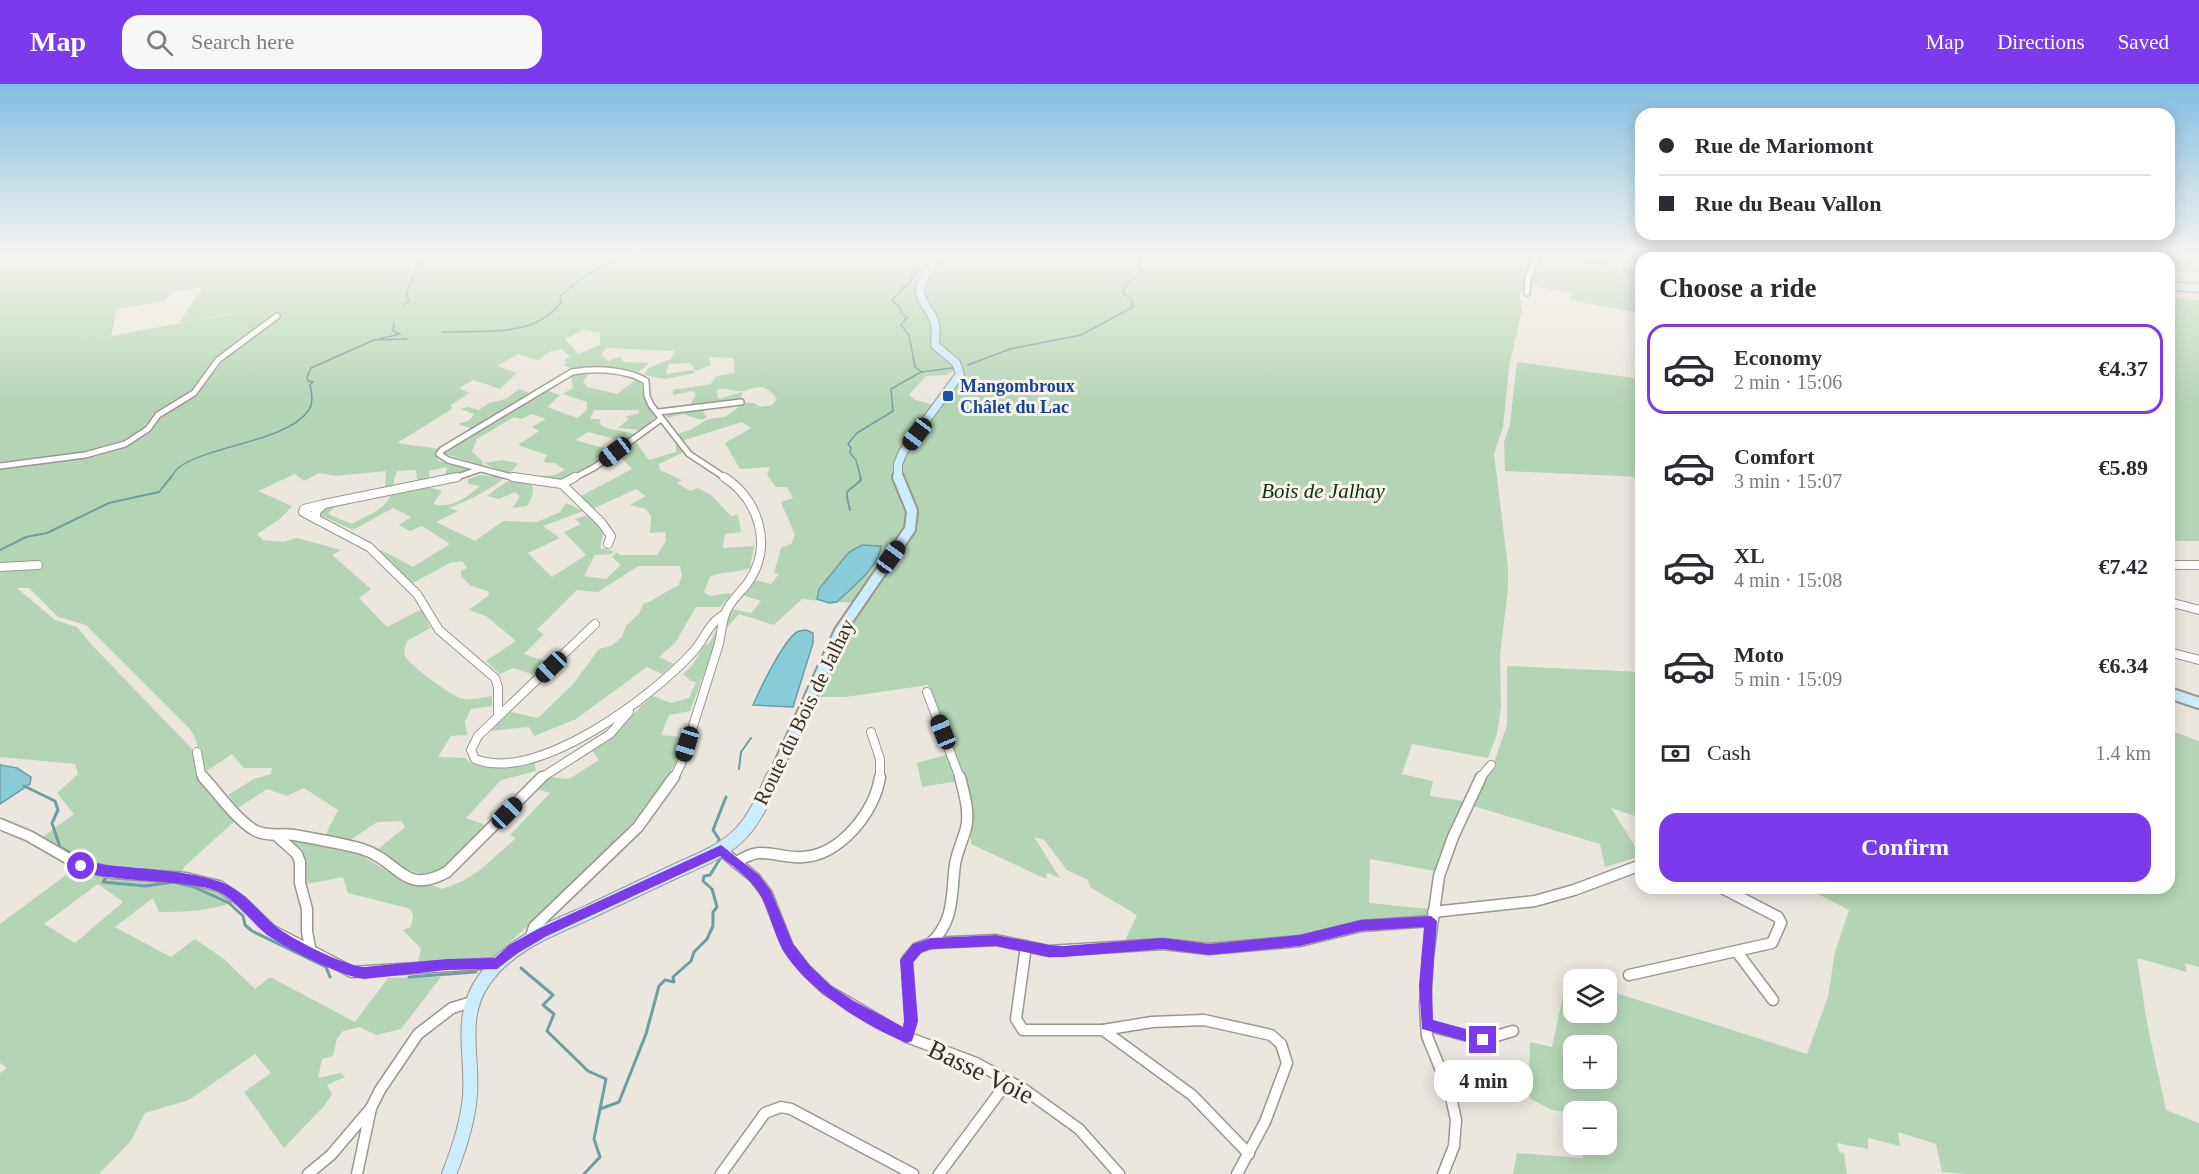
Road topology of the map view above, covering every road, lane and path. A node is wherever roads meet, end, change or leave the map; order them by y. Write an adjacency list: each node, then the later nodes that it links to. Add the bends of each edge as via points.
1 (925, 303): 31 (main road, Route du Bois de Jalhay, via 935,322 935,345 957,364 960,374 899,461 899,479 912,506 910,529 840,631 758,809 742,833)
2 (277, 316): 5 (street, via 218,360 194,393 158,415 148,429 125,444 85,455)
3 (741, 402): 4 (street)
4 (660, 416): 6 (street, via 651,405 642,377 588,369 572,372 439,454); 7 (street, via 595,467); 17 (street, via 689,454 733,483 758,516 759,557 749,581)
5 (0, 466)
6 (480, 469): 7 (street, via 527,481); 8 (street, via 449,480)
7 (562, 484): 10 (street, via 601,522 611,536)
8 (324, 504): 9 (street, via 316,512); 9 (street, via 304,509)
9 (316, 519): 25 (street, via 369,547 417,594 439,630 495,678)
10 (608, 544)
11 (38, 565): 14 (street)
12 (2175, 565): 13 (street)
13 (2199, 565)
14 (0, 567)
15 (2175, 604): 16 (street)
16 (2199, 610)
17 (725, 614): 24 (street, via 712,621 695,650); 36 (street, via 681,764 670,785 638,827 534,927)
18 (595, 624): 25 (street)
19 (2175, 654): 20 (street)
20 (2199, 660)
21 (927, 693): 37 (street, via 959,771 968,820 957,854 953,910 940,935)
22 (2175, 695): 23 (main road)
23 (2199, 703)
24 (627, 709): 25 (street, via 583,740 558,751 504,762 475,759 471,755 472,745); 30 (street, via 627,717 615,730 544,775 468,853 432,880 415,880 358,848 292,834)
25 (498, 715)
26 (871, 732): 32 (street, via 881,770 874,795 844,839 821,854 805,857 752,853)
27 (197, 752): 30 (street, via 201,774 242,821 256,831)
28 (1491, 765): 35 (street, via 1482,775 1446,855)
29 (0, 824): 39 (street, via 81,866 219,886 242,901 271,930)
30 (277, 836): 39 (street, via 297,854 300,862)
31 (715, 853): 32 (street, Basse Voie); 36 (main road, Route du Bois de Jalhay)
32 (736, 863): 48 (street, Basse Voie, via 767,894 788,947 806,970 849,1005)
33 (1635, 867): 35 (street, via 1535,901)
34 (1734, 894): 40 (street, via 1769,911 1781,924 1772,944)
35 (1432, 916): 38 (street, via 1361,926 1300,941 1231,948 1163,944 1063,951); 45 (street)
36 (530, 939): 41 (main road, Route du Bois de Jalhay)
37 (931, 943): 38 (street, via 996,940); 48 (street, via 917,948 907,960 911,1021)
38 (1026, 946): 46 (street, via 1018,1026 1028,1031)
39 (311, 952): 41 (street, via 352,972 364,973)
40 (1737, 952): 42 (street); 43 (street)
41 (497, 963): 44 (main road, Route du Bois de Jalhay)
42 (1629, 975)
43 (1773, 1000)
44 (472, 1002): 50 (street, via 452,1008 418,1034); 54 (main road, Route du Bois de Jalhay, via 467,1023 468,1110)
45 (1426, 1024): 47 (street, via 1483,1040); 60 (street, via 1427,1037 1455,1107 1457,1130 1451,1160)
46 (1103, 1030): 51 (street, via 1192,1095); 51 (street, via 1161,1021 1204,1020 1271,1035 1281,1044 1287,1063)
47 (1513, 1032)
48 (907, 1037): 49 (street, Basse Voie)
49 (1008, 1081): 57 (street); 58 (street, Basse Voie, via 1068,1119)
50 (371, 1108): 52 (street, via 331,1155); 53 (street)
51 (1249, 1154): 59 (street)
52 (308, 1174)
53 (357, 1174)
54 (449, 1174)
55 (722, 1174): 56 (street, via 765,1113 781,1107)
56 (913, 1174)
57 (939, 1174)
58 (1119, 1174)
59 (1238, 1174)
60 (1443, 1174)

